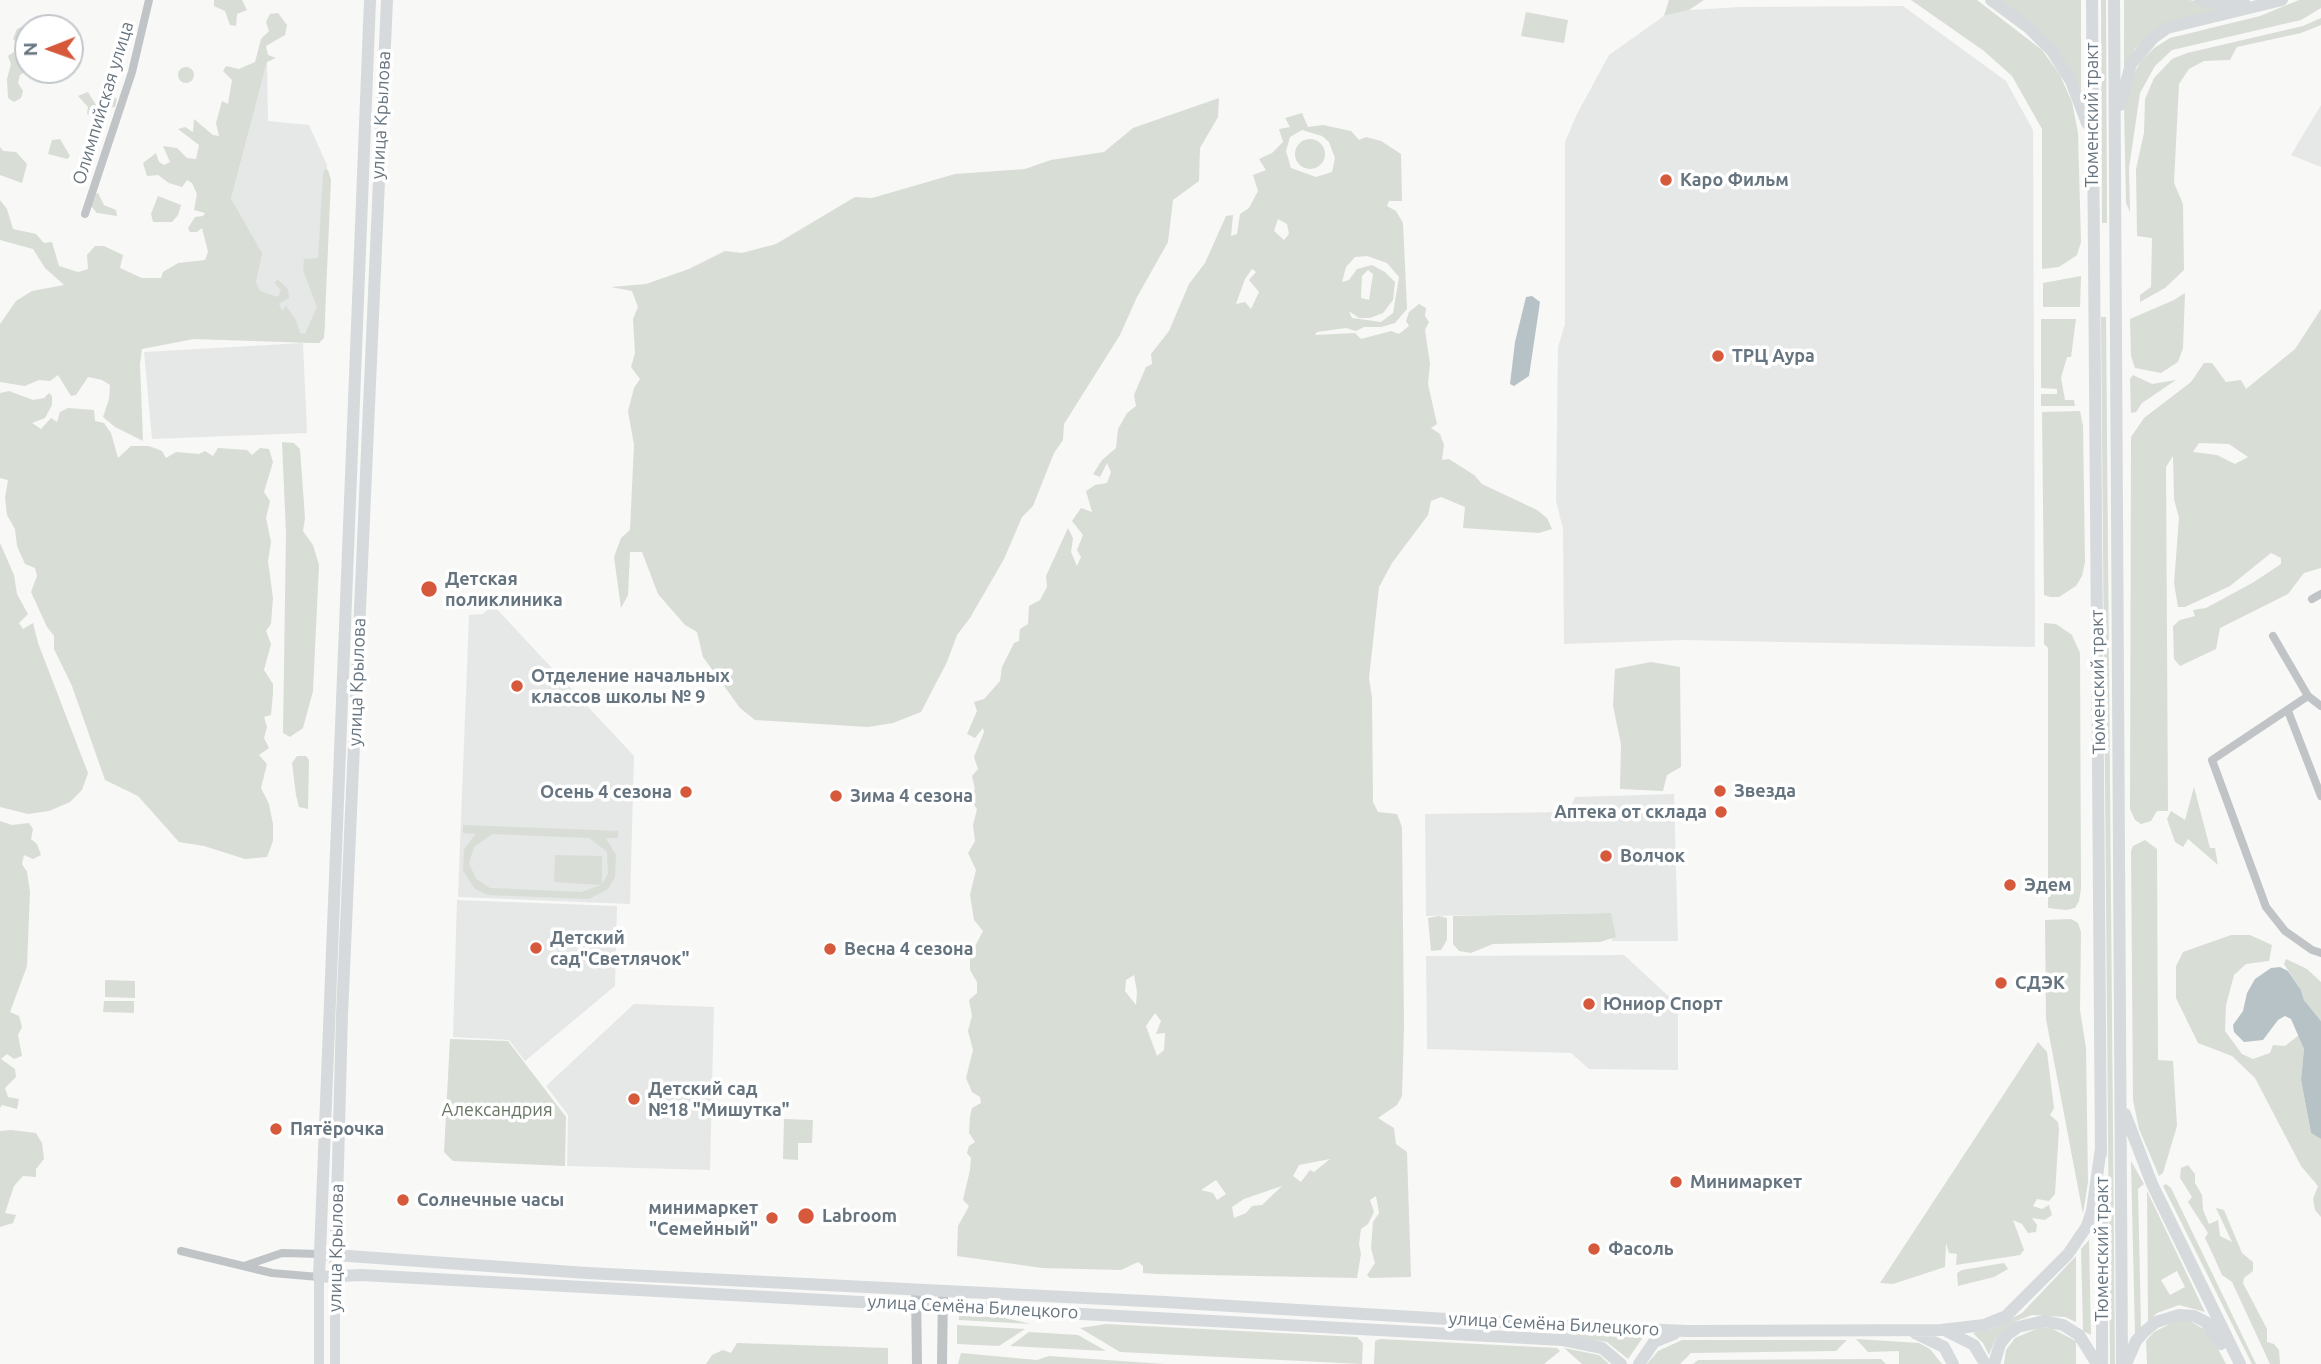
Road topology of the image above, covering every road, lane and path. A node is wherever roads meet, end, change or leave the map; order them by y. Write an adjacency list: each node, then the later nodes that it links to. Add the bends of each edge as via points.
1 (149, 0): 12 (street, Олимпийская улица, via 132,72)
2 (370, 0): 13 (main road, улица Крылова)
3 (387, 0): 14 (main road, улица Крылова)
4 (1992, 0): 11 (main road, via 2059,59 2078,94)
5 (2092, 0): 11 (main road, Тюменский тракт)
6 (2115, 0): 10 (main road, Тюменский тракт)
7 (2200, 0): 8 (main road, via 2222,4)
8 (2248, 0)
9 (2282, 0): 10 (main road, via 2179,24 2153,38 2131,64)
10 (2116, 122): 23 (main road, Тюменский тракт)
11 (2092, 154): 24 (main road, Тюменский тракт)
12 (85, 214)
13 (354, 366): 14 (main road); 26 (main road, улица Крылова)
14 (370, 367): 27 (main road, улица Крылова)
15 (2321, 594): 16 (street)
16 (2312, 599)
17 (2273, 636): 18 (street)
18 (2308, 696): 19 (street); 20 (street)
19 (2321, 706)
20 (2288, 711): 21 (street); 22 (street, via 2212,760 2266,907 2285,931)
21 (2321, 796)
22 (2321, 953)
23 (2120, 1068): 48 (main road, Тюменский тракт); 50 (main road, via 2124,1111 2134,1142)
24 (2101, 1148): 35 (main road, улица Семёна Билецкого, via 2092,1211 2068,1254 2006,1316 1984,1325); 47 (main road, Тюменский тракт)
25 (181, 1251): 28 (street)
26 (320, 1254): 27 (main road, улица Семёна Билецкого); 28 (street, улица Семёна Билецкого, via 282,1253); 30 (main road, улица Крылова)
27 (335, 1256): 29 (main road, улица Крылова); 31 (main road, улица Семёна Билецкого)
28 (244, 1266): 30 (street)
29 (335, 1275): 30 (main road, улица Семёна Билецкого); 33 (main road, улица Семёна Билецкого); 39 (main road, улица Крылова)
30 (319, 1277): 38 (main road, улица Крылова)
31 (916, 1290): 32 (main road, улица Семёна Билецкого); 33 (street)
32 (943, 1292): 34 (street); 36 (main road, улица Семёна Билецкого)
33 (917, 1305): 34 (main road, улица Семёна Билецкого); 40 (street)
34 (943, 1307): 41 (street); 42 (main road, улица Семёна Билецкого, via 1563,1340 1602,1348)
35 (1941, 1330): 37 (main road, улица Семёна Билецкого); 45 (main road, via 1966,1339)
36 (1688, 1331): 37 (main road, улица Семёна Билецкого); 43 (main road, via 1660,1337)
37 (1904, 1331): 44 (main road, via 1934,1339)
38 (319, 1364)
39 (335, 1364)
40 (917, 1364)
41 (942, 1364)
42 (1621, 1364)
43 (1639, 1364)
44 (1953, 1364)
45 (1985, 1364)
46 (1994, 1364): 47 (main road, via 2008,1334 2044,1321 2079,1335)
47 (2100, 1364)
48 (2124, 1364): 49 (main road, via 2136,1341 2155,1322 2179,1315 2206,1322)
49 (2231, 1364)
50 (2240, 1364)

